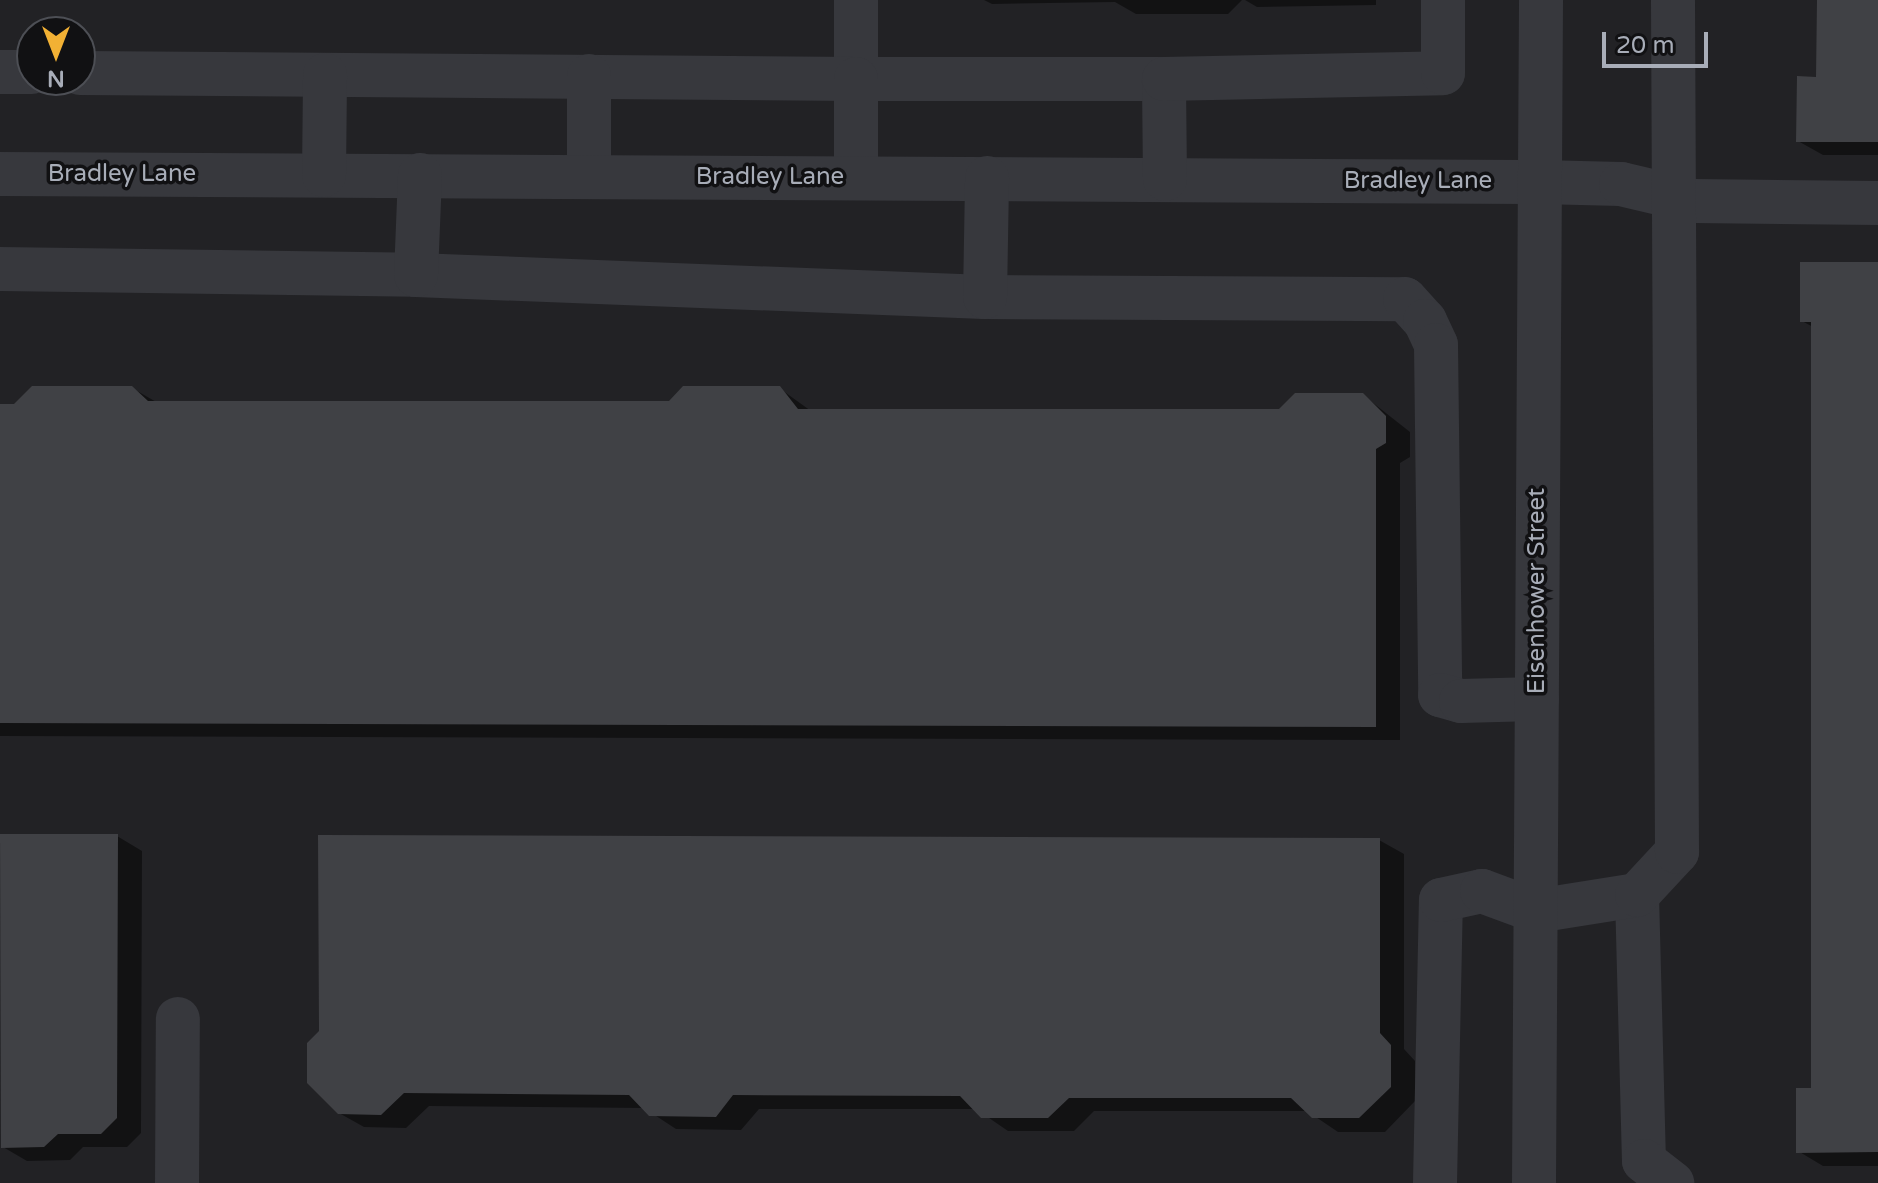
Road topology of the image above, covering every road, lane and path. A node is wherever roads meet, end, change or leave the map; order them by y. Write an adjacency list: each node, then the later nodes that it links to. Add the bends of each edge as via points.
1 (856, 0): 8 (street)
2 (1443, 0): 9 (street, via 1443,73)
3 (1541, 0): 17 (street, Eisenhower Street)
4 (1673, 0): 18 (street)
5 (96, 73): 6 (street)
6 (325, 75): 7 (street); 11 (street)
7 (589, 76): 8 (street); 13 (street)
8 (856, 79): 9 (street); 14 (street)
9 (1164, 79): 16 (street)
10 (0, 174): 11 (street, Bradley Lane)
11 (324, 175): 12 (street, Bradley Lane)
12 (420, 175): 13 (street, Bradley Lane); 21 (street)
13 (589, 176): 14 (street, Bradley Lane)
14 (856, 177): 15 (street, Bradley Lane)
15 (987, 178): 16 (street, Bradley Lane); 22 (street)
16 (1165, 179): 17 (street, Bradley Lane)
17 (1540, 182): 18 (street, Bradley Lane, via 1621,184); 23 (street, Eisenhower Street)
18 (1671, 195): 19 (street, Bradley Lane, via 1693,201); 24 (street, via 1677,852)
19 (1878, 203)
20 (0, 269): 21 (street)
21 (416, 275): 22 (street)
22 (985, 297): 23 (street, via 1405,299 1425,321 1436,345 1440,695 1461,701)
23 (1537, 699): 25 (street, Eisenhower Street)
24 (1637, 895): 25 (street); 30 (street, via 1644,1161)
25 (1536, 911): 28 (street, via 1482,891 1441,900); 29 (street, Eisenhower Street)
26 (178, 1019): 27 (street)
27 (177, 1183)
28 (1435, 1183)
29 (1534, 1183)
30 (1672, 1183)

